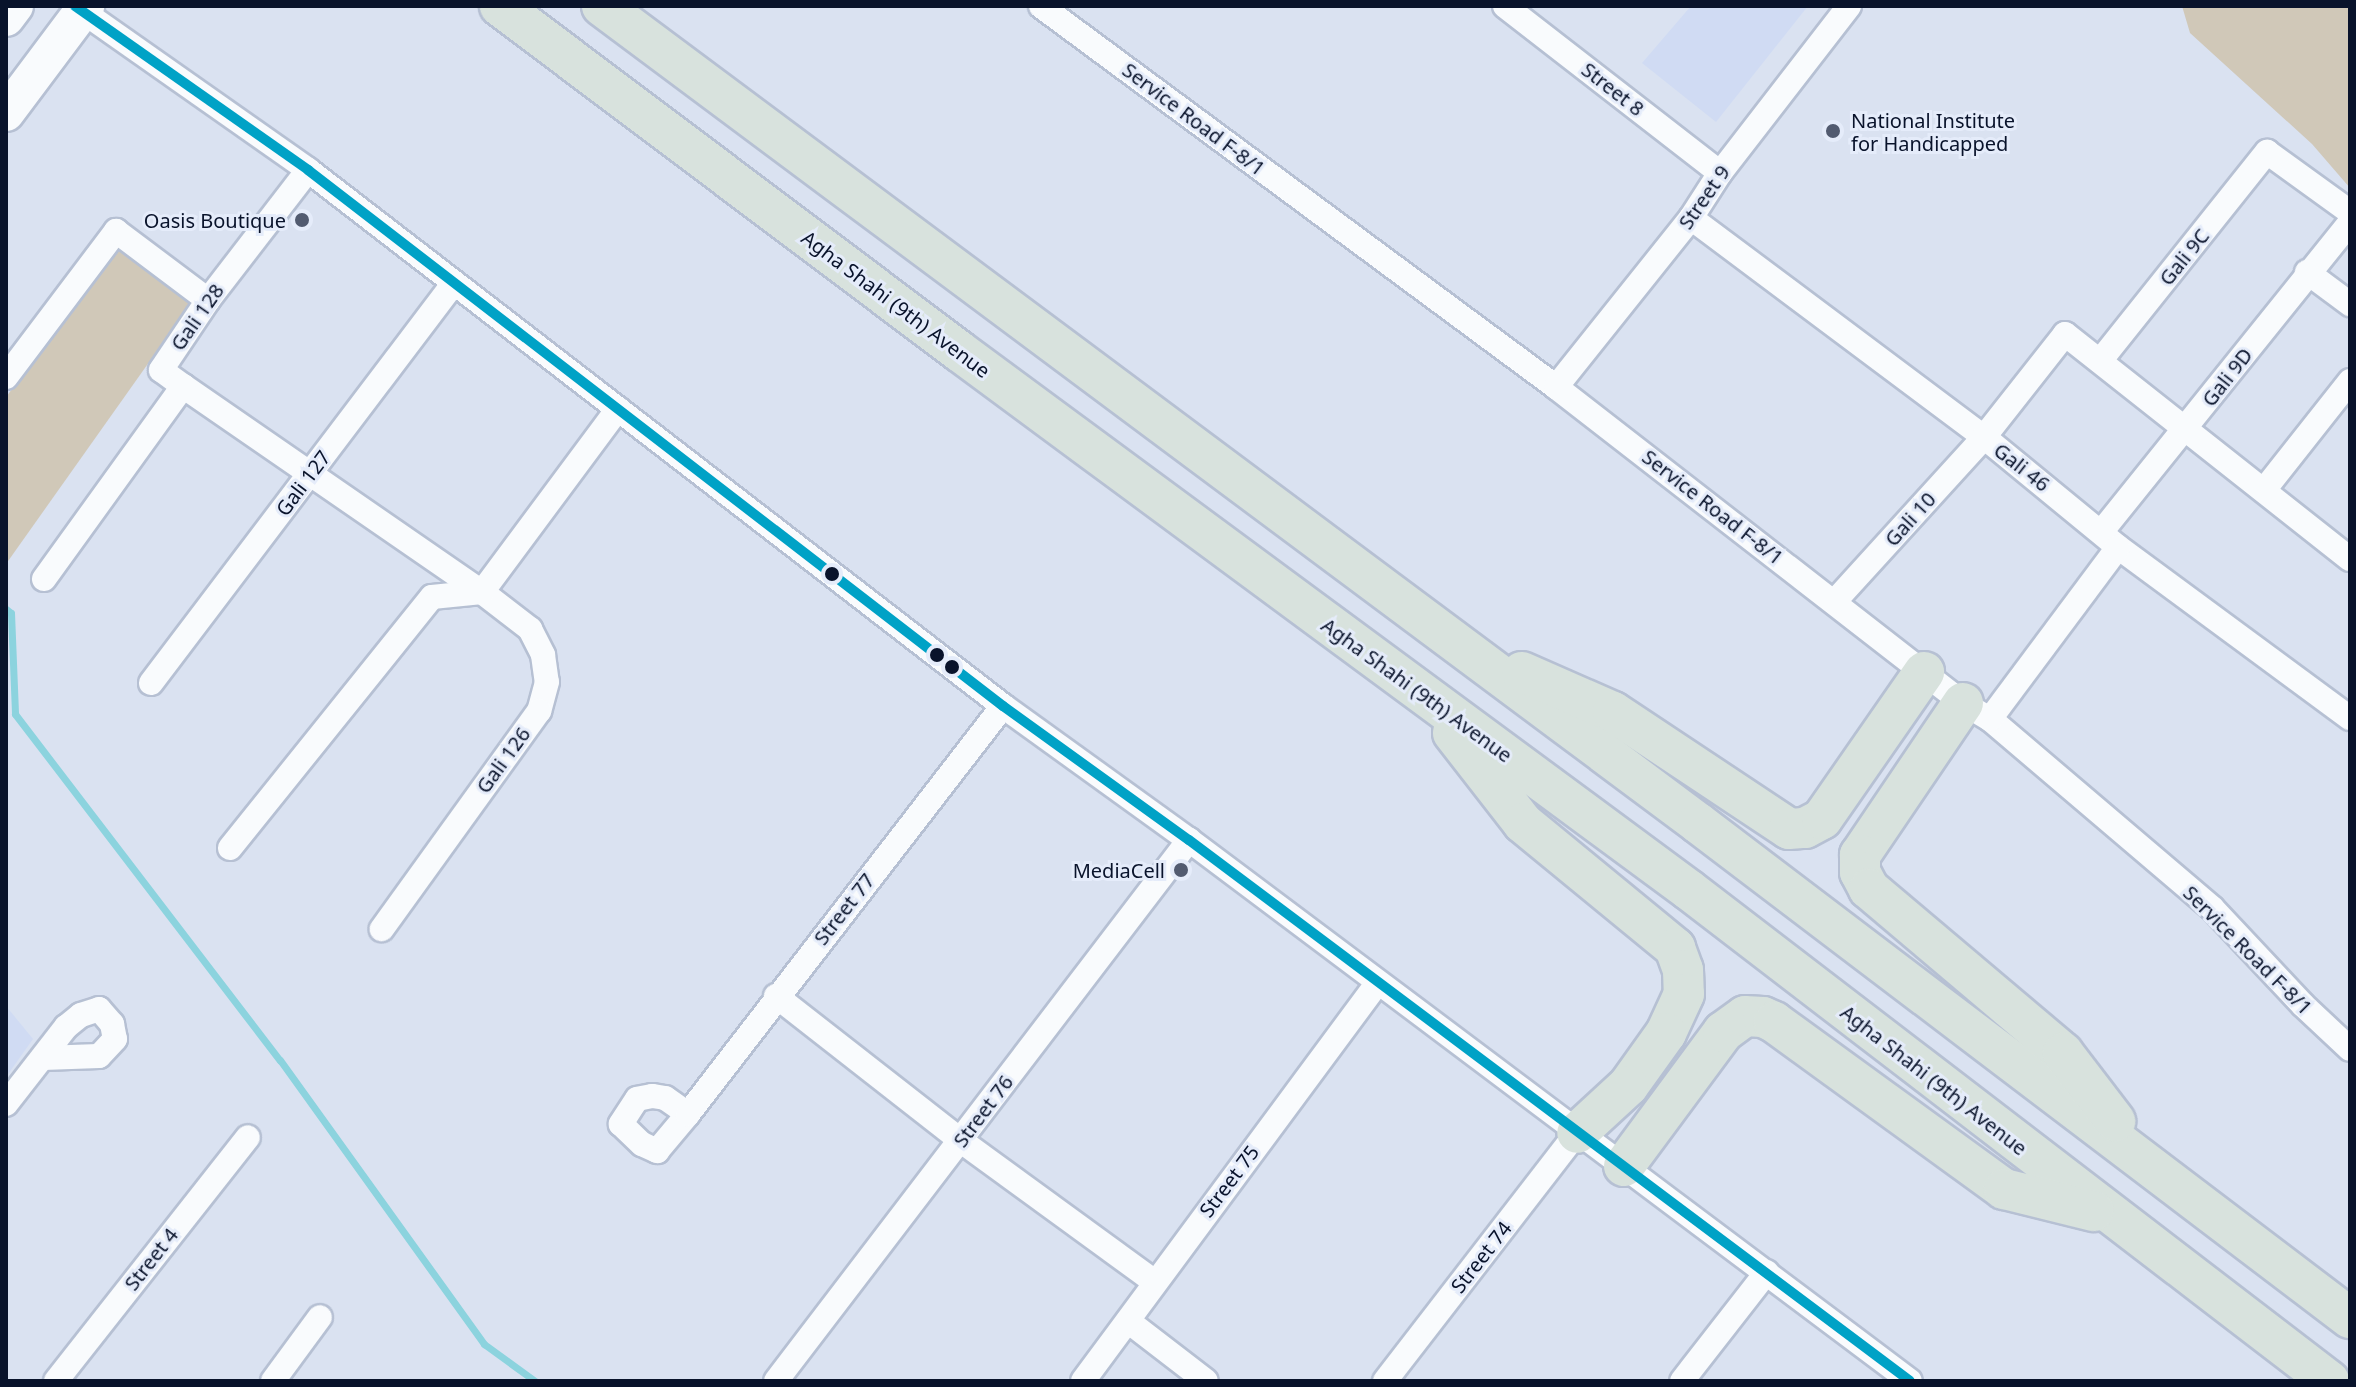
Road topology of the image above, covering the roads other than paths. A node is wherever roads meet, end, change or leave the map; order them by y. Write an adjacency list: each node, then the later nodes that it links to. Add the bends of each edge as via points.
1 (15, 6): 8 (main road)
2 (500, 6): 30 (main road, Agha Shahi (9th) Avenue)
3 (602, 6): 27 (main road)
4 (1041, 6): 23 (street, Service Road F-8/1)
5 (1505, 6): 11 (street, Street 8)
6 (1849, 6): 11 (street, Street 9)
7 (81, 8): 9 (main road); 10 (street)
8 (6, 18)
9 (6, 113)
10 (308, 170): 16 (street); 17 (street, Gali 128)
11 (1720, 173): 13 (street, Street 9)
12 (2350, 212): 19 (street, Gali 9C, via 2267,152)
13 (1691, 218): 23 (street, Street 9); 26 (street, Gali 46)
14 (2350, 222): 15 (street, Gali 9D)
15 (2307, 272): 18 (street); 25 (street, Gali 9D)
16 (454, 283): 24 (street); 28 (street, Gali 127)
17 (208, 300): 20 (street, via 116,231); 22 (street, Gali 128, via 161,370)
18 (2350, 304)
19 (2100, 361): 25 (street); 26 (street, Gali 10, via 2065,334)
20 (6, 377)
21 (2350, 381): 29 (street)
22 (183, 386): 28 (street, Gali 126); 33 (street)
23 (1556, 387): 35 (street, Service Road F-8/1)
24 (618, 409): 34 (street); 40 (street)
25 (2187, 429): 29 (street); 31 (street, Gali 9D)
26 (1984, 437): 31 (street, Gali 46); 35 (street, Gali 10)
27 (1224, 471): 30 (main road, via 1228,503 1217,515); 36 (main road)
28 (311, 473): 34 (street, Gali 126); 38 (street, Gali 127)
29 (2264, 490): 32 (street)
30 (1181, 516): 39 (main road, Agha Shahi (9th) Avenue)
31 (2110, 539): 41 (street, Gali 9D); 42 (street, Gali 46)
32 (2349, 556)
33 (44, 579)
34 (482, 592): 44 (street, via 432,597); 45 (street, Gali 126, via 530,629 543,655 547,682 539,711)
35 (1835, 601): 37 (street, Service Road F-8/1)
36 (1456, 643): 37 (main road, via 1613,712 1789,829 1822,819); 55 (main road)
37 (1924, 672): 41 (street, Service Road F-8/1)
38 (151, 683)
39 (1423, 694): 52 (main road, via 1523,823 1675,948 1683,970 1684,994 1666,1033 1628,1086); 57 (main road, Agha Shahi (9th) Avenue, via 1701,899)
40 (1003, 706): 43 (street); 47 (street, Street 77)
41 (1977, 711): 48 (street, Service Road F-8/1, via 2212,908); 55 (main road, via 1860,855 1860,872 1869,889 2063,1053)
42 (2350, 718)
43 (1189, 840): 46 (street); 54 (street, Street 76)
44 (230, 848)
45 (382, 929)
46 (1377, 983): 52 (street); 59 (street, Street 75)
47 (776, 996): 51 (street, Street 77); 54 (street)
48 (2350, 1049)
49 (43, 1058): 50 (street, via 99,1056 115,1039 112,1024 99,1009 81,1015 66,1027)
50 (6, 1104)
51 (688, 1114)
52 (1577, 1133): 56 (street); 68 (street, Street 74)
53 (248, 1137): 63 (street, Street 4)
54 (960, 1140): 59 (street); 65 (street, Street 76)
55 (2148, 1164): 61 (main road)
56 (1624, 1166): 57 (main road, via 1723,1032 1745,1016 1763,1017 2004,1189); 58 (street)
57 (2108, 1215): 71 (main road, Agha Shahi (9th) Avenue)
58 (1767, 1272): 69 (street); 70 (street)
59 (1155, 1282): 62 (street, Street 75)
60 (320, 1317): 64 (street)
61 (2350, 1318)
62 (1128, 1321): 66 (street, Street 75); 67 (street)
63 (56, 1381)
64 (273, 1381)
65 (776, 1381)
66 (1083, 1381)
67 (1206, 1381)
68 (1385, 1381)
69 (1682, 1381)
70 (1910, 1381)
71 (2329, 1381)

